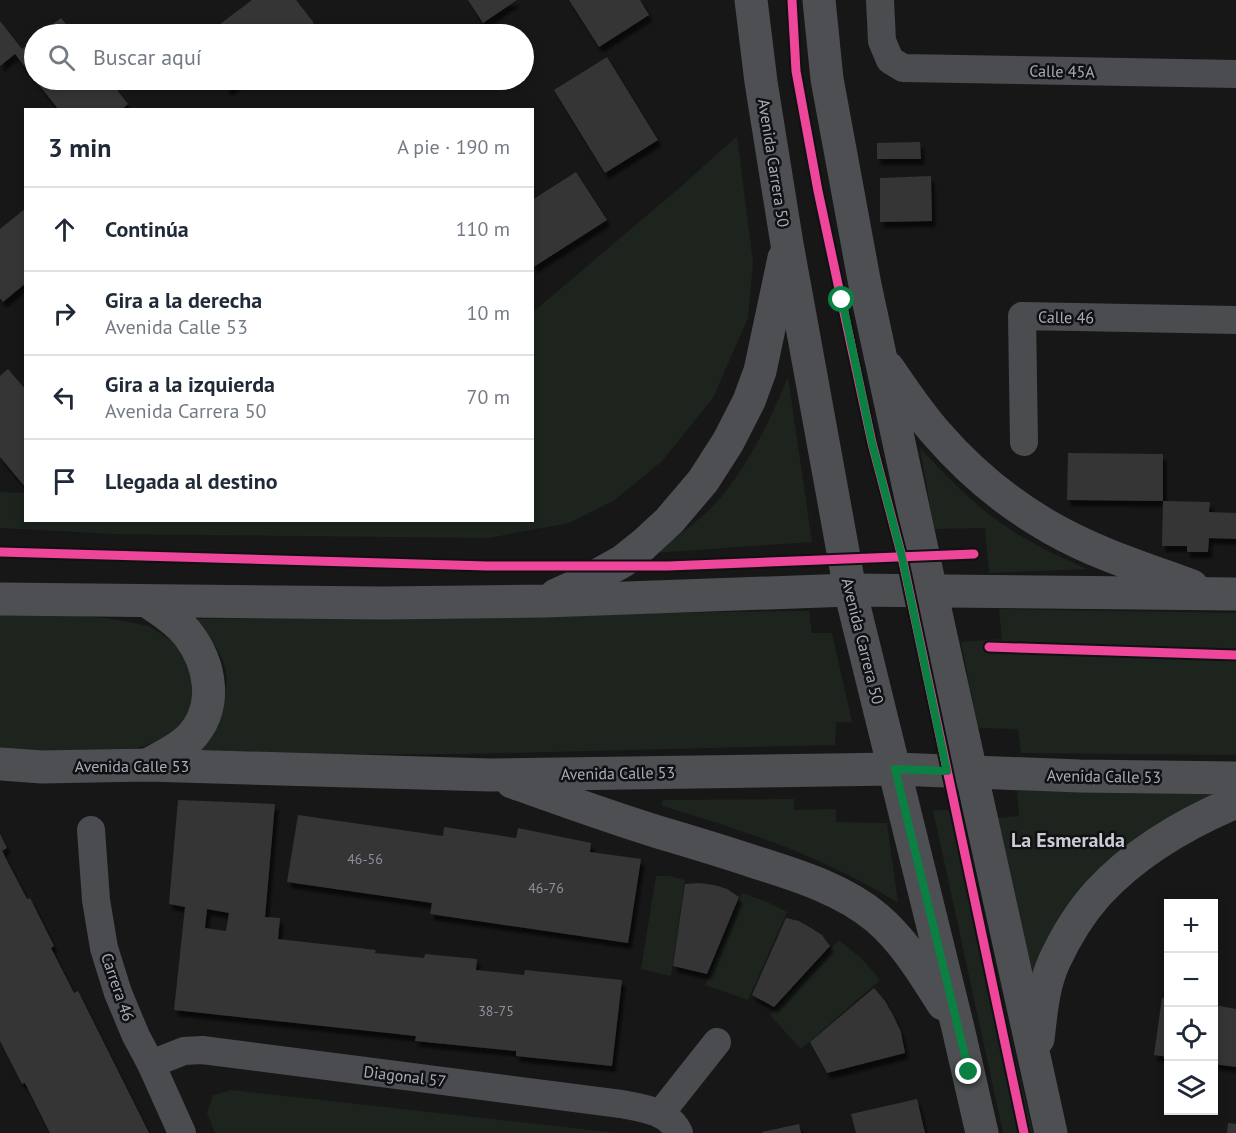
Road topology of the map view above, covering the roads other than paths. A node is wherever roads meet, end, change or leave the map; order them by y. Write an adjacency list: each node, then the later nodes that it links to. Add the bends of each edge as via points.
1 (751, 0): 5 (main road, Avenida Carrera 50)
2 (819, 0): 7 (main road, via 827,79)
3 (880, 0): 4 (street, Calle 45A, via 882,41 890,60 903,68)
4 (1236, 74)
5 (787, 244): 9 (main road, Avenida Carrera 50); 14 (main road, via 760,371 728,442 703,481 669,521 622,561)
6 (1236, 320): 8 (street, Calle 46, via 1022,316)
7 (880, 356): 10 (main road); 11 (main road, via 936,433 1003,496 1054,530 1089,547)
8 (1024, 442)
9 (850, 590): 10 (main road); 14 (main road); 17 (main road, Avenida Carrera 50)
10 (931, 591): 11 (main road); 18 (main road)
11 (1225, 594)
12 (0, 599): 13 (main road)
13 (147, 601): 14 (main road); 16 (main road, via 186,632 210,681 208,705 190,738)
14 (545, 601)
15 (0, 764): 16 (main road, Avenida Calle 53)
16 (147, 765): 19 (main road, Avenida Calle 53)
17 (895, 769): 18 (main road, Avenida Calle 53); 19 (main road, Avenida Calle 53); 23 (main road, Avenida Carrera 50)
18 (971, 772): 20 (main road, Avenida Calle 53); 26 (main road)
19 (490, 775): 23 (main road, via 791,873 839,893 878,918 897,938)
20 (1236, 778)
21 (1236, 802): 26 (main road, via 1144,853 1097,894 1053,964 1041,1017)
22 (91, 830): 25 (street, Carrera 46, via 104,948 118,993)
23 (958, 1028): 29 (main road, Avenida Carrera 50)
24 (717, 1042): 27 (street)
25 (151, 1064): 27 (street, Diagonal 57, via 184,1051 202,1050 621,1104 646,1109); 28 (street, Carrera 46)
26 (1036, 1065): 30 (main road)
27 (670, 1123)
28 (182, 1133)
29 (982, 1133)
30 (1051, 1133)

